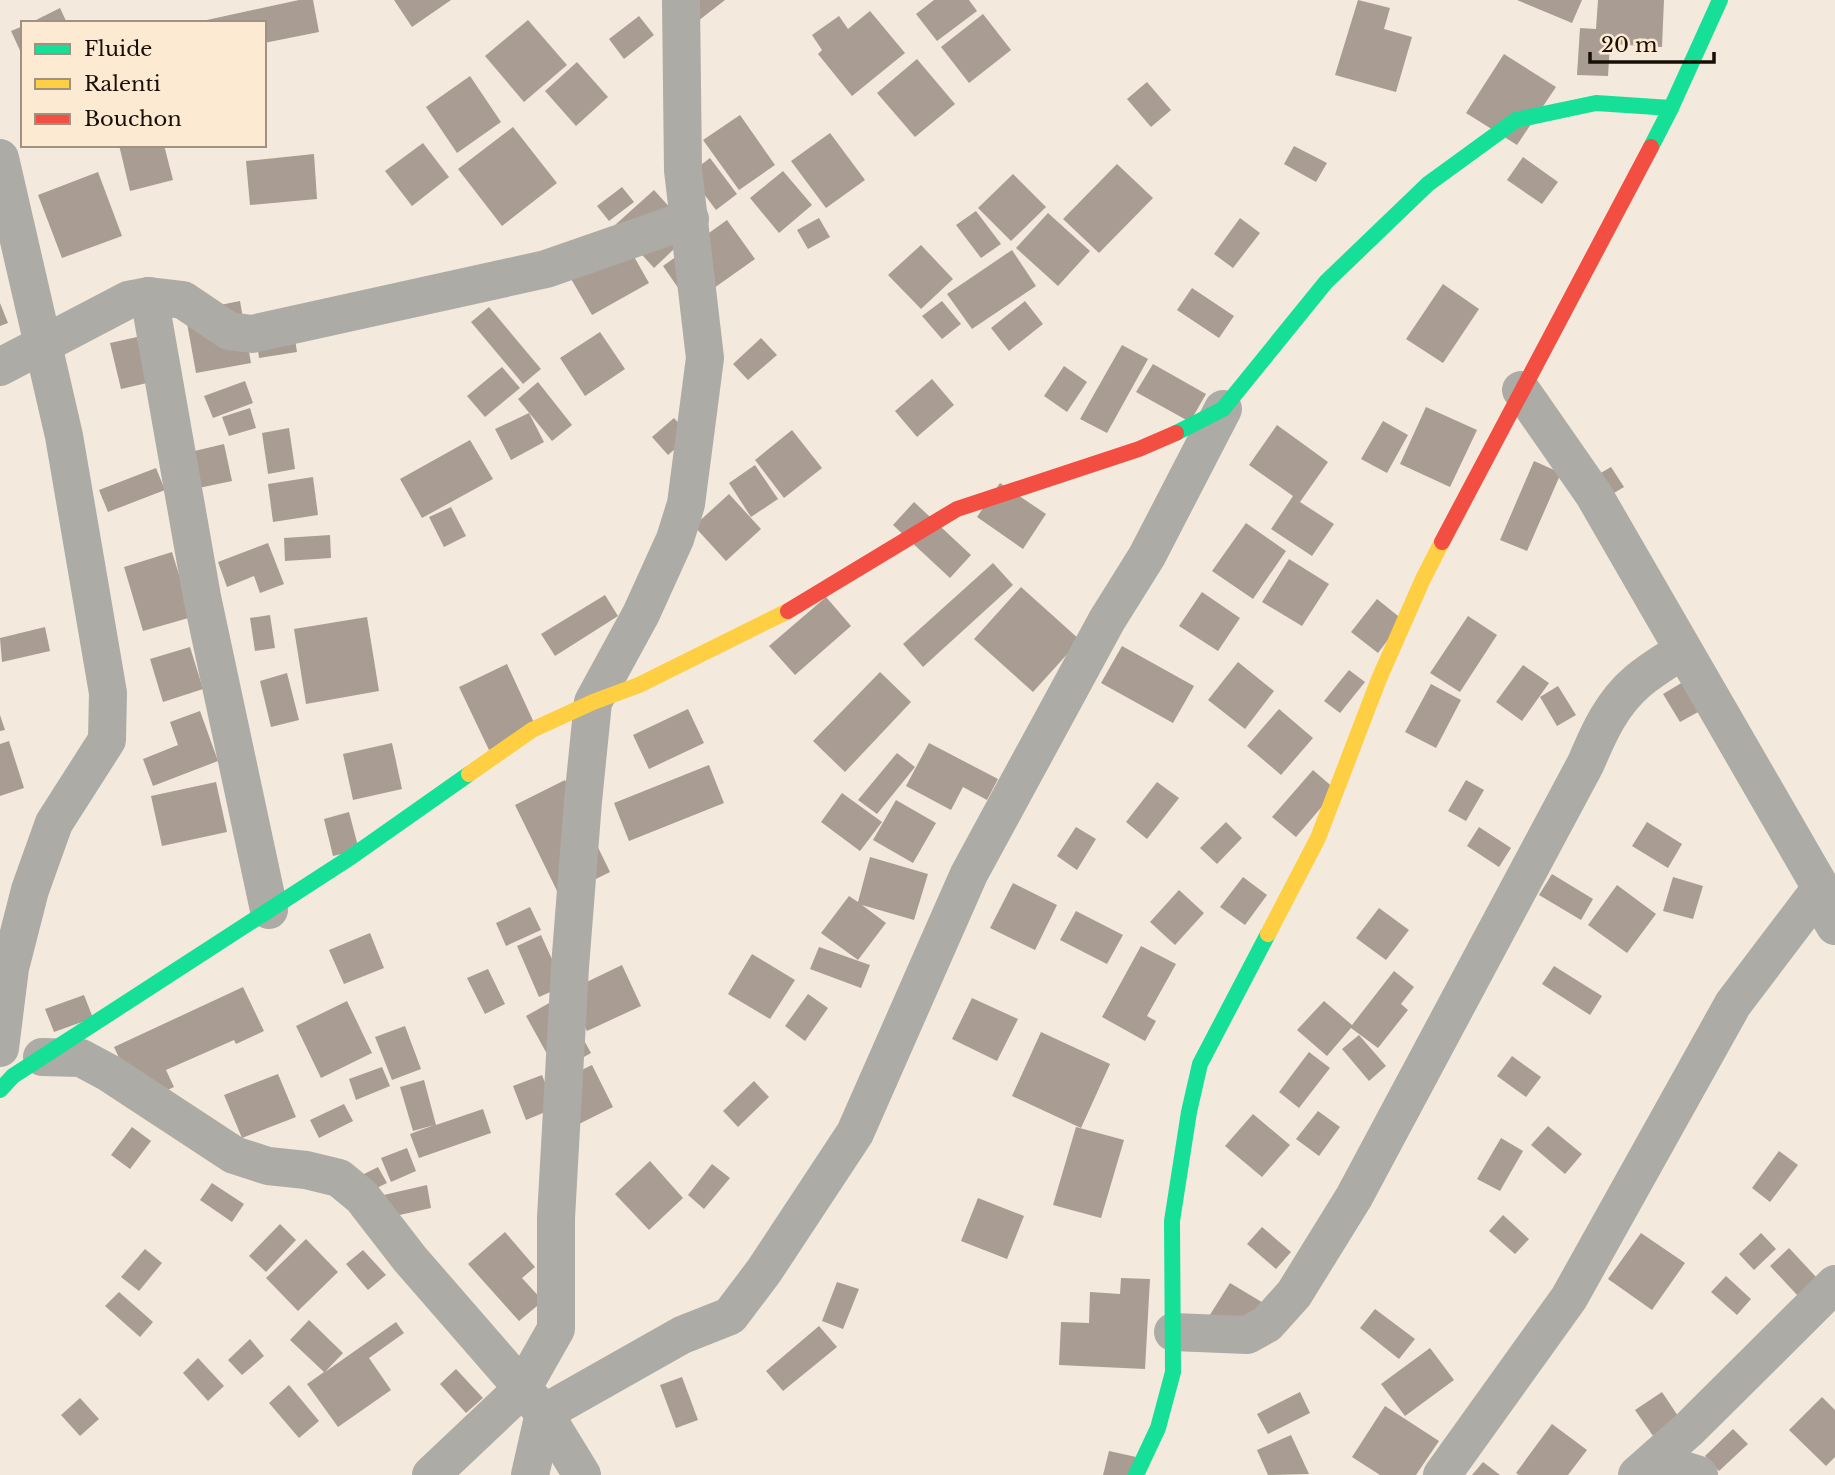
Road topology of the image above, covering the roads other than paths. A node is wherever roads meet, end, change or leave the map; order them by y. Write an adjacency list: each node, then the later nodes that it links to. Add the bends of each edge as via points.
1 (681, 0): 5 (street, via 683,170)
2 (1720, 0): 3 (street)
3 (1671, 108): 9 (street); 10 (street, via 1596,103 1516,120 1428,184 1326,282)
4 (0, 158): 7 (street)
5 (690, 219): 6 (street, via 546,269 252,334 229,331 183,300); 12 (street, via 705,358 686,504 641,614)
6 (149, 296): 7 (street, via 128,300); 14 (street, via 202,597)
7 (44, 343): 8 (street); 16 (street, via 108,693 107,740 54,823 30,890 10,968)
8 (0, 367)
9 (1521, 390): 11 (street, via 1594,495); 20 (street, via 1423,579 1318,838 1200,1064 1172,1221)
10 (1223, 409): 12 (street, via 1139,449 957,509 782,614 639,685); 21 (street, via 1147,556 1107,620 969,874 855,1133 764,1271 730,1316)
11 (1683, 650): 13 (street); 20 (street, via 1638,681 1602,724 1586,763 1353,1197 1294,1294 1267,1324 1247,1335)
12 (593, 702): 14 (street, via 532,730); 21 (street, via 570,967 556,1218 556,1329)
13 (1821, 888): 15 (street); 27 (street, via 1733,1004 1569,1298)
14 (270, 910): 17 (street)
15 (1835, 926)
16 (0, 1048)
17 (43, 1057): 18 (street); 21 (street, via 80,1058 234,1155 338,1178 362,1197)
18 (0, 1090)
19 (1835, 1284): 22 (street)
20 (1173, 1332): 26 (street, via 1173,1372 1157,1428)
21 (533, 1401): 23 (street); 24 (street); 25 (street)
22 (1645, 1468): 28 (street)
23 (430, 1475)
24 (530, 1475)
25 (582, 1475)
26 (1136, 1475)
27 (1443, 1475)
28 (1699, 1475)

